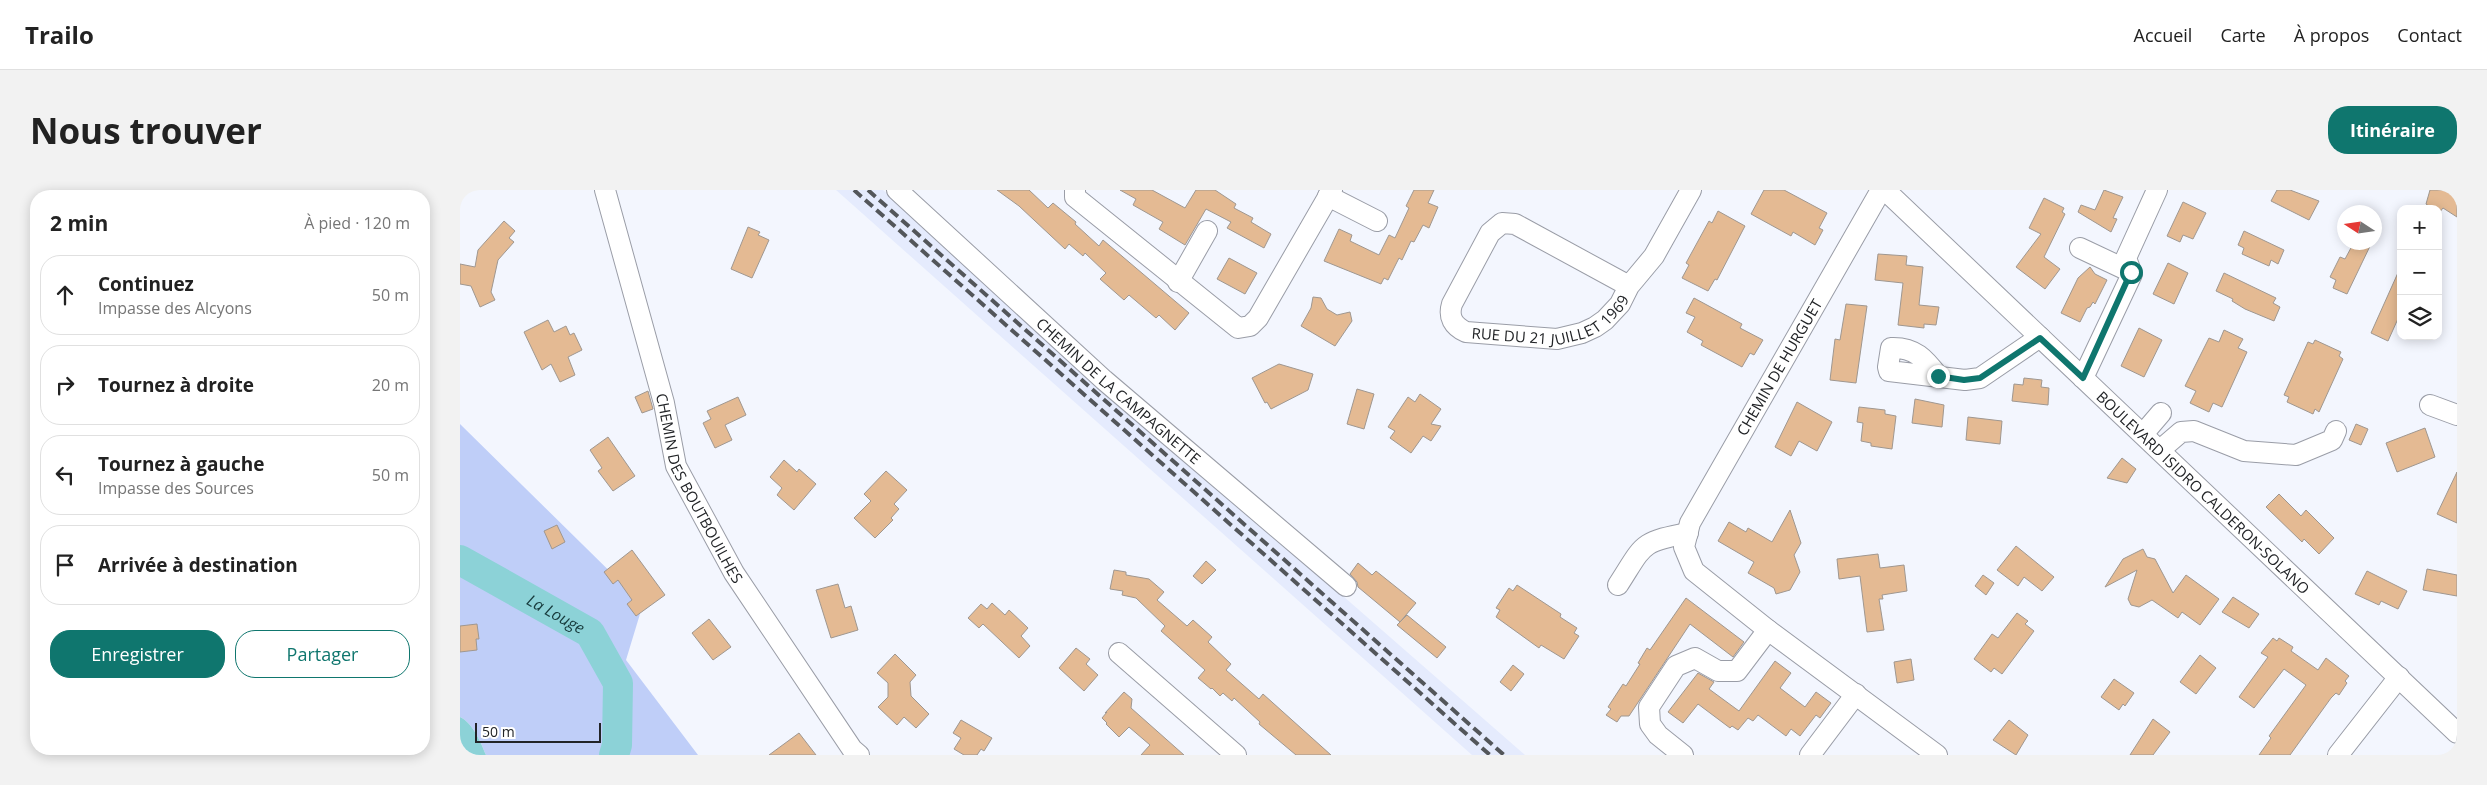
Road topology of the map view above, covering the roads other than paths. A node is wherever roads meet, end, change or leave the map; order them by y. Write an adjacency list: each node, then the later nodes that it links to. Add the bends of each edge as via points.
1 (604, 190): 32 (street, CHEMIN DES BOUTBOUILHES, via 664,403 676,466 734,573)
2 (897, 190): 26 (street, CHEMIN DE LA CAMPAGNETTE, via 1104,380)
3 (1074, 190): 13 (street, via 1075,198)
4 (1691, 190): 14 (street, RUE DU 21 JUILLET 1969, via 1654,256)
5 (1881, 190): 24 (street, CHEMIN DE HURGUET, via 1690,523)
6 (1885, 190): 15 (street, BOULEVARD ISIDRO CALDERON-SOLANO)
7 (2157, 190): 12 (street, via 2126,258)
8 (1330, 193): 9 (street); 13 (street, via 1258,318 1250,326 1238,328)
9 (1377, 222)
10 (1207, 231): 13 (street)
11 (2080, 248): 12 (street)
12 (2131, 272): 17 (street)
13 (1178, 282)
14 (1629, 286): 14 (street, RUE DU 21 JUILLET 1969, via 1515,224 1502,223 1490,232 1452,304 1450,315 1455,326 1466,332 1568,338 1582,334 1605,320 1620,304)
15 (2040, 338): 16 (street, via 1980,378 1964,380); 17 (street, BOULEVARD ISIDRO CALDERON-SOLANO)
16 (1938, 376)
17 (2083, 378): 22 (street, BOULEVARD ISIDRO CALDERON-SOLANO)
18 (2430, 405): 20 (street)
19 (2161, 413): 22 (street)
20 (2457, 415)
21 (2336, 431): 23 (street, via 2332,440 2296,455 2244,451 2194,431 2181,432)
22 (2143, 434): 23 (street, BOULEVARD ISIDRO CALDERON-SOLANO)
23 (2160, 450): 29 (street, BOULEVARD ISIDRO CALDERON-SOLANO)
24 (1686, 540): 25 (street, via 1656,539 1648,543); 27 (street, via 1694,571)
25 (1618, 585)
26 (1346, 586)
27 (1768, 630): 30 (street); 34 (street, via 1737,671 1718,672 1695,658 1676,666 1649,707 1650,724 1658,735)
28 (1119, 653): 33 (street)
29 (2399, 677): 31 (street, BOULEVARD ISIDRO CALDERON-SOLANO); 37 (street)
30 (1856, 694): 35 (street); 36 (street)
31 (2457, 733)
32 (859, 755)
33 (1236, 755)
34 (1683, 755)
35 (1810, 755)
36 (1937, 755)
37 (2338, 755)

